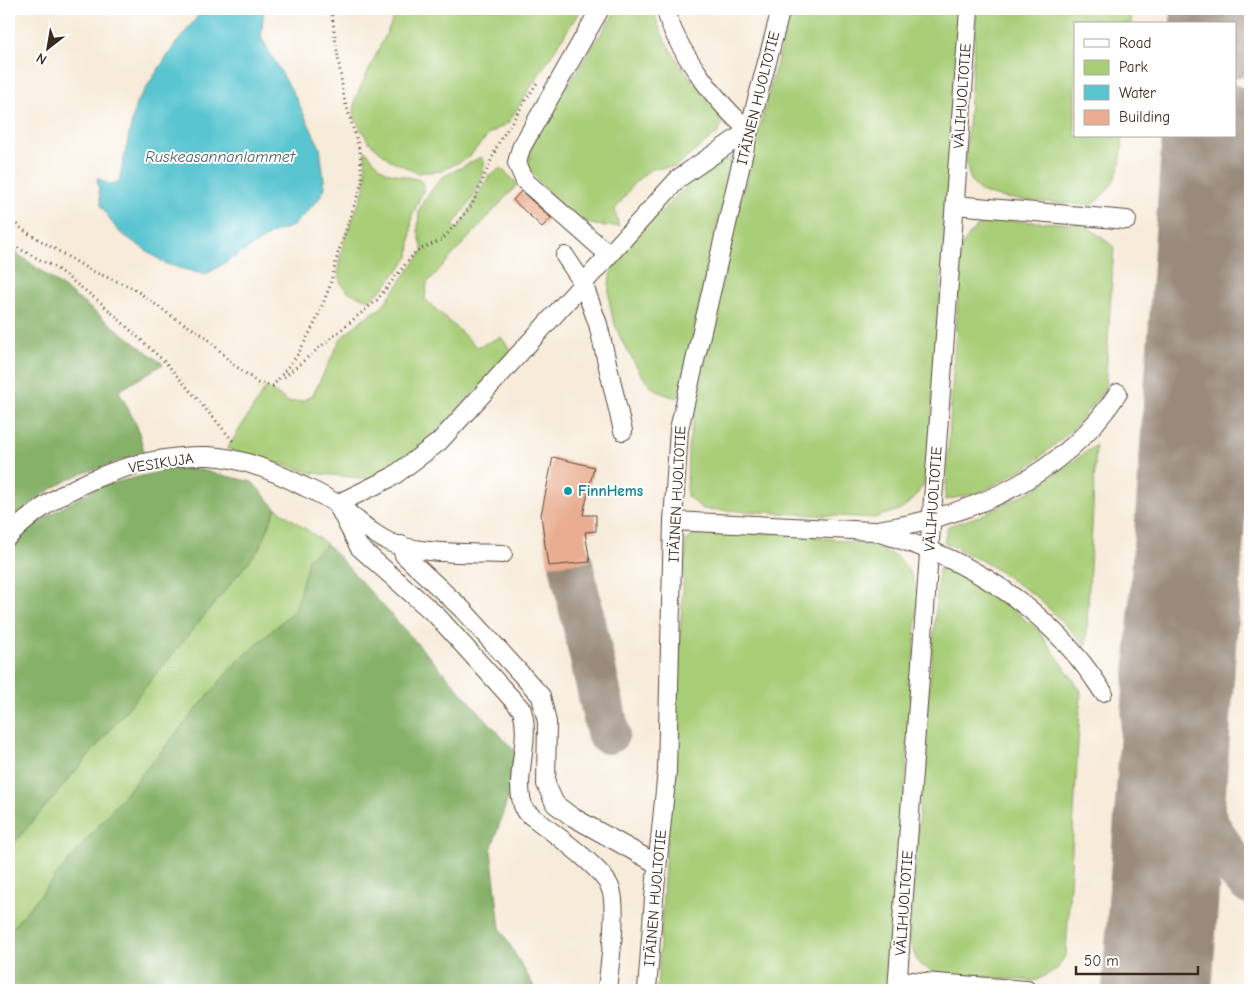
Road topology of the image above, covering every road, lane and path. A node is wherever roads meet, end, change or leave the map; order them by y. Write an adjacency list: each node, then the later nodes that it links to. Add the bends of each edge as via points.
1 (331, 9): 15 (path, via 344,98 360,151 362,182 330,286 315,323 298,354)
2 (600, 9): 12 (lane, via 521,148 517,163 525,181)
3 (666, 9): 7 (lane, via 685,54 732,116)
4 (781, 9): 7 (lane, ITÄINEN HUOLTOTIE)
5 (968, 9): 8 (lane, VÄLIHUOLTOTIE)
6 (542, 75): 15 (path, via 499,142 472,204 442,240 416,251 377,300)
7 (749, 130): 12 (lane, via 679,178); 21 (lane, ITÄINEN HUOLTOTIE, via 679,428)
8 (955, 206): 10 (lane); 20 (lane, VÄLIHUOLTOTIE)
9 (9, 218): 15 (path, via 23,230 90,270 133,288 206,337 258,383)
10 (1127, 220)
11 (9, 243): 18 (path, via 57,269 100,302 166,363)
12 (608, 255): 14 (lane)
13 (565, 256): 14 (lane)
14 (583, 283): 17 (lane, via 598,324); 19 (lane, via 439,442 392,477)
15 (273, 386)
16 (1118, 393): 20 (lane, via 1096,423 1043,469 995,498)
17 (623, 432)
18 (237, 445)
19 (337, 504): 23 (lane, VESIKUJA, via 273,472 236,461 209,456 177,458 128,467 72,489 25,520); 24 (lane, VESIKUJA, via 374,533); 30 (lane, via 359,547 438,617 522,710 526,724 519,797 525,811 599,871 611,888 613,910)
20 (931, 519): 22 (lane); 25 (lane, VÄLIHUOLTOTIE)
21 (673, 520): 22 (lane); 28 (lane, ITÄINEN HUOLTOTIE, via 667,772)
22 (873, 531): 25 (lane)
23 (9, 536)
24 (401, 545): 26 (lane, VESIKUJA, via 461,553); 28 (lane, via 404,555 462,609 540,696 547,722 546,784 555,804)
25 (929, 550): 27 (lane, via 962,564 1014,597 1086,666); 29 (lane, VÄLIHUOLTOTIE)
26 (503, 554)
27 (1103, 692)
28 (657, 864): 31 (lane, ITÄINEN HUOLTOTIE)
29 (898, 985): 32 (lane)
30 (607, 990)
31 (647, 990)
32 (1027, 990)

